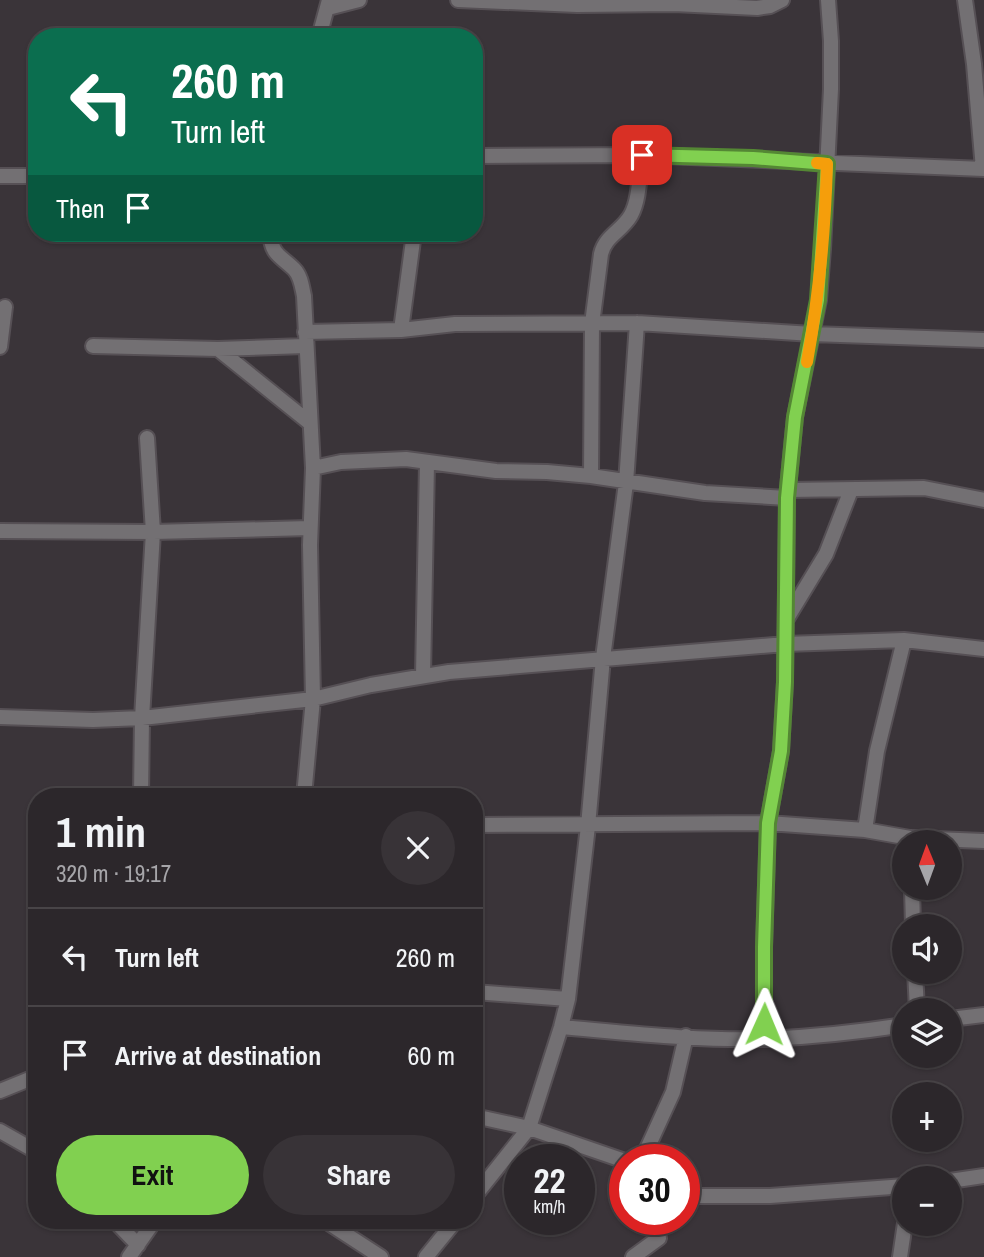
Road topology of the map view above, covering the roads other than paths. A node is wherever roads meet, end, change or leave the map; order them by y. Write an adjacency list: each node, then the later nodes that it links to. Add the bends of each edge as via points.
1 (359, 0): 8 (street)
2 (458, 0): 6 (street)
3 (782, 0): 7 (street, via 757,8)
4 (828, 0): 12 (street)
5 (965, 0): 13 (street)
6 (553, 2): 7 (street)
7 (610, 3)
8 (328, 4): 9 (street)
9 (321, 28)
10 (642, 155): 11 (street); 12 (street); 20 (street, via 635,207 603,244)
11 (483, 156)
12 (827, 164): 13 (street); 22 (street)
13 (984, 169)
14 (0, 176): 15 (street)
15 (28, 176)
16 (271, 242): 23 (street, via 301,283)
17 (413, 242): 21 (street)
18 (5, 307): 25 (street)
19 (637, 323): 20 (street); 22 (street); 33 (street)
20 (592, 324): 21 (street, via 455,324); 32 (street)
21 (401, 330): 23 (street)
22 (812, 334): 24 (street); 35 (street, via 795,417)
23 (305, 339): 27 (street); 28 (street)
24 (984, 340)
25 (0, 346)
26 (93, 346): 27 (street)
27 (218, 349): 28 (street)
28 (310, 423): 31 (street)
29 (147, 438): 39 (street)
30 (427, 463): 31 (street, via 368,460); 32 (street); 45 (street)
31 (313, 468): 37 (street)
32 (591, 477): 33 (street)
33 (626, 483): 35 (street, via 705,493); 44 (street)
34 (851, 490): 35 (street); 36 (street, via 924,488); 40 (street, via 826,554)
35 (787, 494): 40 (street)
36 (984, 500)
37 (310, 528): 39 (street); 46 (street)
38 (0, 531): 39 (street)
39 (153, 532): 48 (street)
40 (785, 621): 42 (street)
41 (904, 640): 42 (street); 43 (street); 54 (street, via 877,751)
42 (785, 644): 44 (street); 51 (street, via 781,751)
43 (984, 649)
44 (603, 658): 45 (street); 53 (street)
45 (423, 676): 46 (street)
46 (313, 699): 48 (street); 50 (street)
47 (0, 717): 48 (street)
48 (142, 718): 49 (street)
49 (141, 788)
50 (305, 788)
51 (768, 823): 53 (street); 54 (street); 65 (street)
52 (483, 825): 53 (street)
53 (588, 826): 59 (street)
54 (865, 830): 55 (street)
55 (892, 836)
56 (962, 841): 57 (street)
57 (984, 841)
58 (483, 993): 59 (street)
59 (568, 999): 62 (street)
60 (984, 1015): 61 (street)
61 (962, 1018)
62 (561, 1027): 64 (street); 69 (street)
63 (892, 1027): 65 (street)
64 (686, 1037): 65 (street); 71 (street, via 673,1091)
65 (764, 1039)
66 (28, 1080): 67 (street)
67 (0, 1091)
68 (483, 1118): 69 (street)
69 (529, 1128): 73 (street); 76 (street)
70 (0, 1131): 72 (street)
71 (649, 1144)
72 (28, 1147)
73 (609, 1156)
74 (984, 1176): 75 (street)
75 (962, 1179)
76 (483, 1185)
77 (892, 1187): 78 (street)
78 (700, 1196)
79 (120, 1229): 85 (street)
80 (149, 1229): 85 (street)
81 (338, 1229): 86 (street)
82 (449, 1229): 87 (street)
83 (903, 1236): 89 (street)
84 (659, 1238): 88 (street)
85 (134, 1251)
86 (381, 1257)
87 (426, 1257)
88 (633, 1257)
89 (900, 1257)

